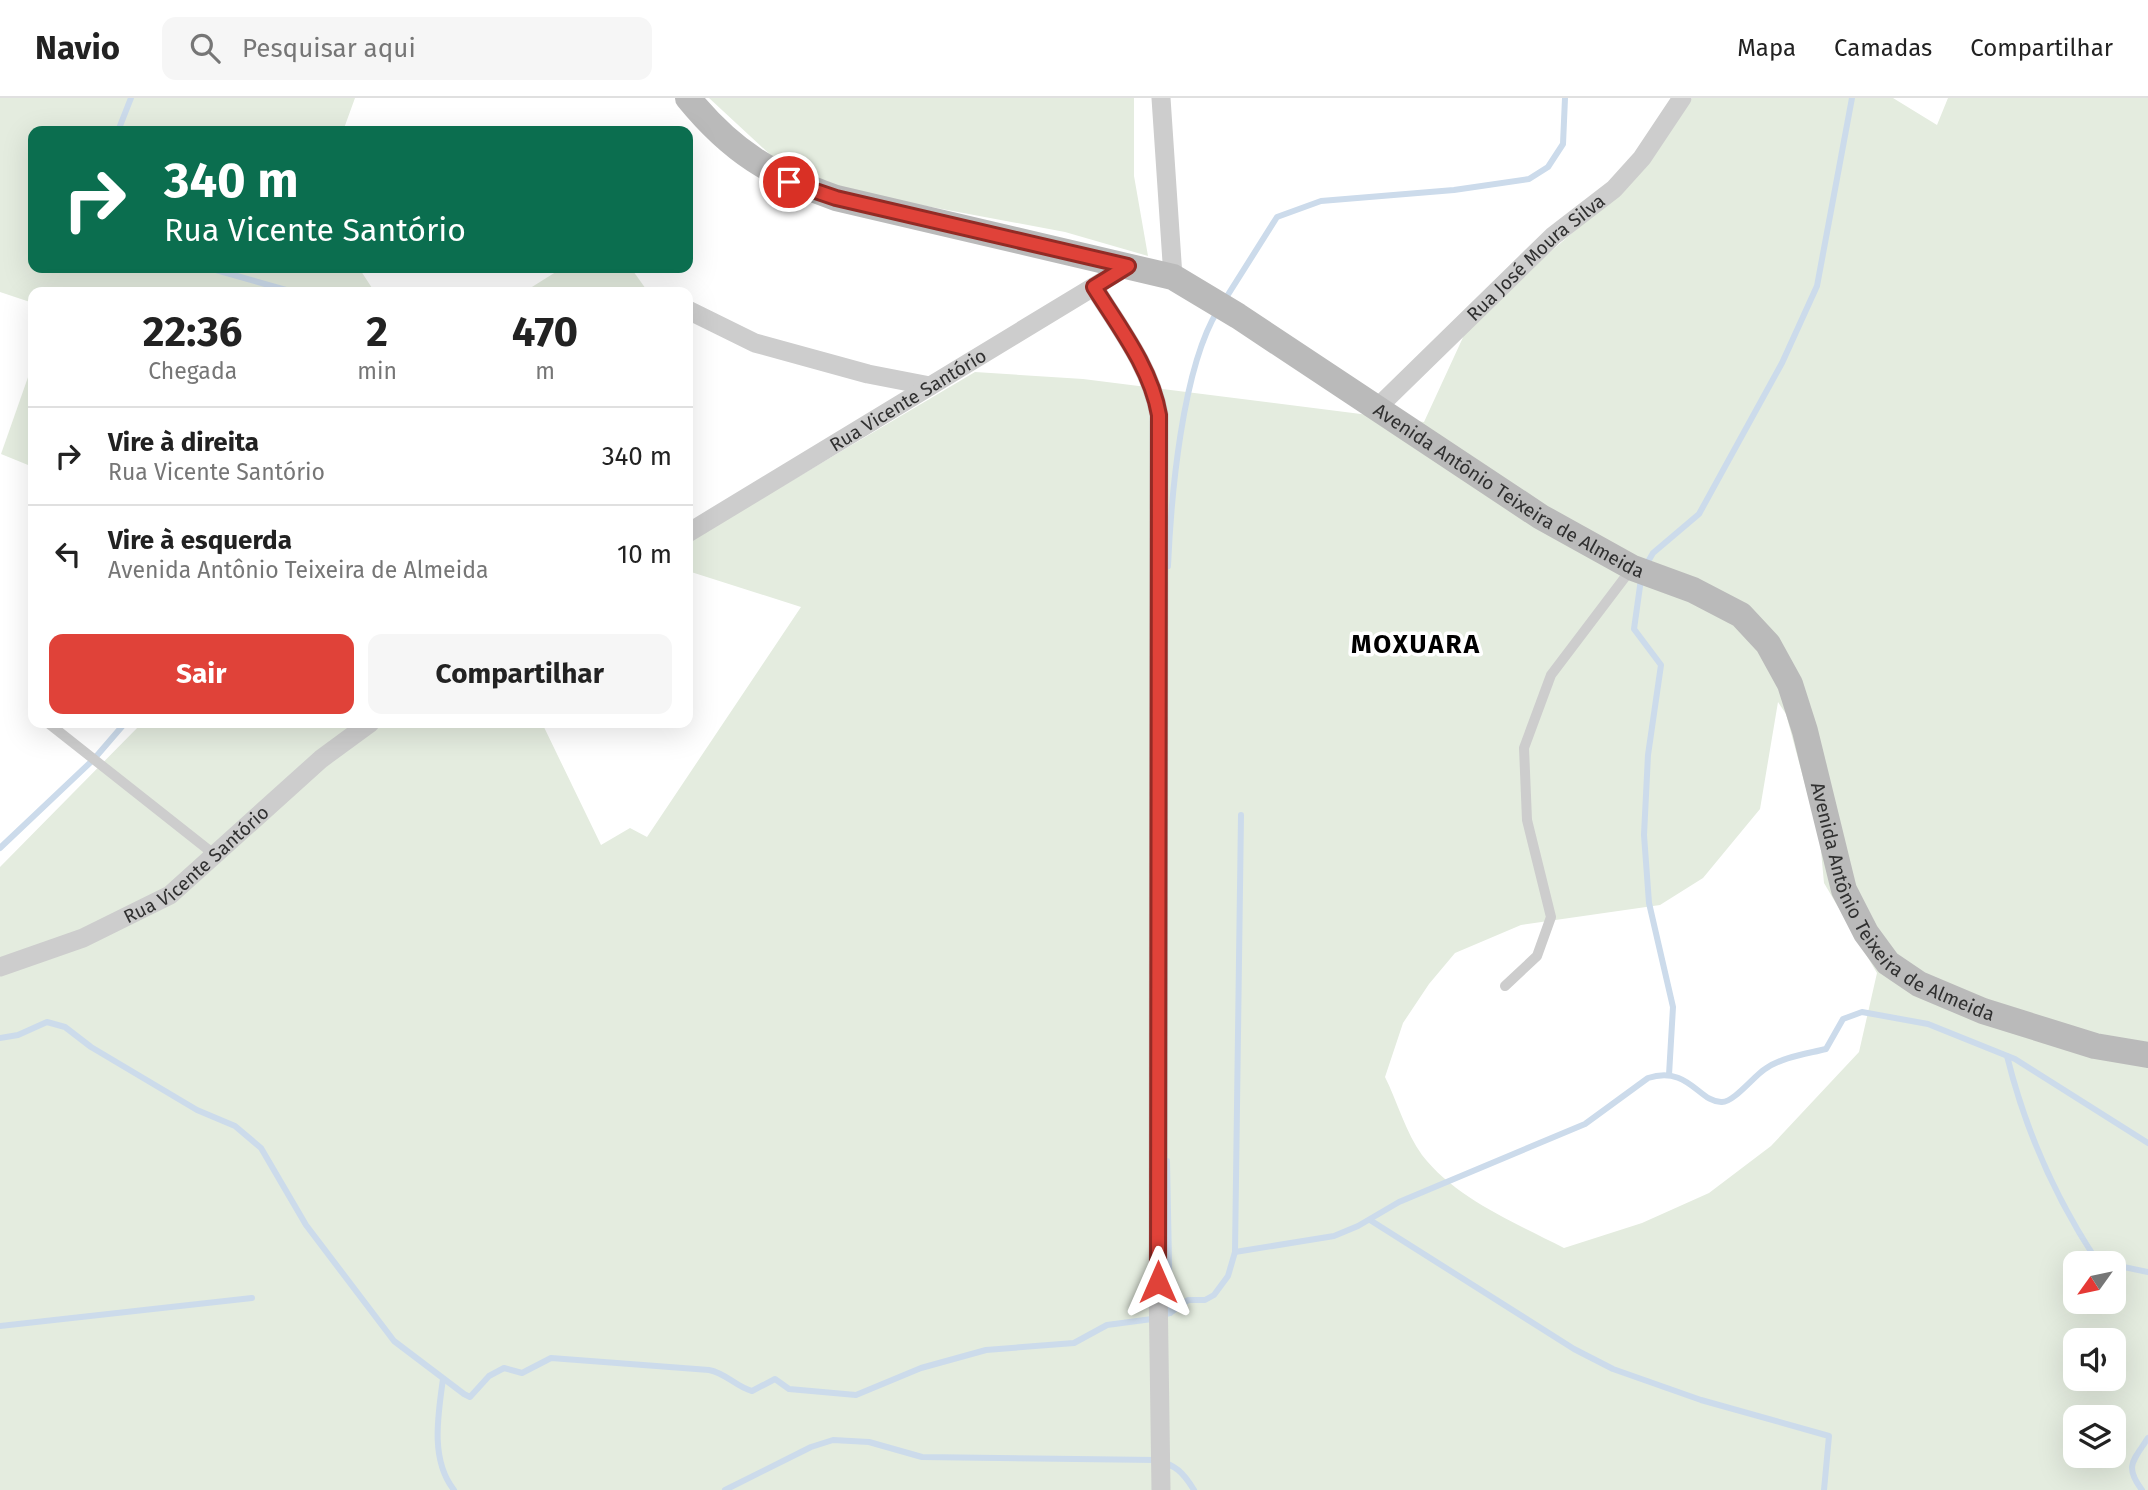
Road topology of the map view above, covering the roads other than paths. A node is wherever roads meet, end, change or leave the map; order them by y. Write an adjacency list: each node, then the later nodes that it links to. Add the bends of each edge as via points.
1 (688, 98): 4 (street, Avenida Antônio Teixeira de Almeida, via 742,154 789,182 836,198)
2 (1161, 98): 5 (street)
3 (1682, 98): 9 (street, Rua José Moura Silva, via 1642,158 1614,189 1553,236)
4 (1128, 266): 5 (street, Avenida Antônio Teixeira de Almeida); 6 (street, Rua Vicente Santório)
5 (1173, 277): 9 (street, Avenida Antônio Teixeira de Almeida)
6 (1094, 287): 8 (street, Rua Vicente Santório); 18 (street, via 1147,374 1159,415)
7 (693, 312): 8 (street, via 755,343)
8 (930, 386): 10 (street, Rua Vicente Santório)
9 (1377, 408): 11 (street, Avenida Antônio Teixeira de Almeida, via 1541,517)
10 (693, 530)
11 (1633, 568): 16 (lane, via 1551,676 1524,748 1527,820 1550,917 1537,956); 17 (street, Avenida Antônio Teixeira de Almeida, via 1693,590 1741,615 1768,644 1790,684 1805,731 1844,890 1888,963 1919,984 1983,1011 2095,1046)
12 (54, 728): 14 (lane)
13 (363, 728): 14 (street, Rua Vicente Santório, via 321,759)
14 (215, 855): 15 (street, Rua Vicente Santório, via 170,895 145,910)
15 (0, 967)
16 (1505, 986)
17 (2148, 1055)
18 (1161, 1490)

